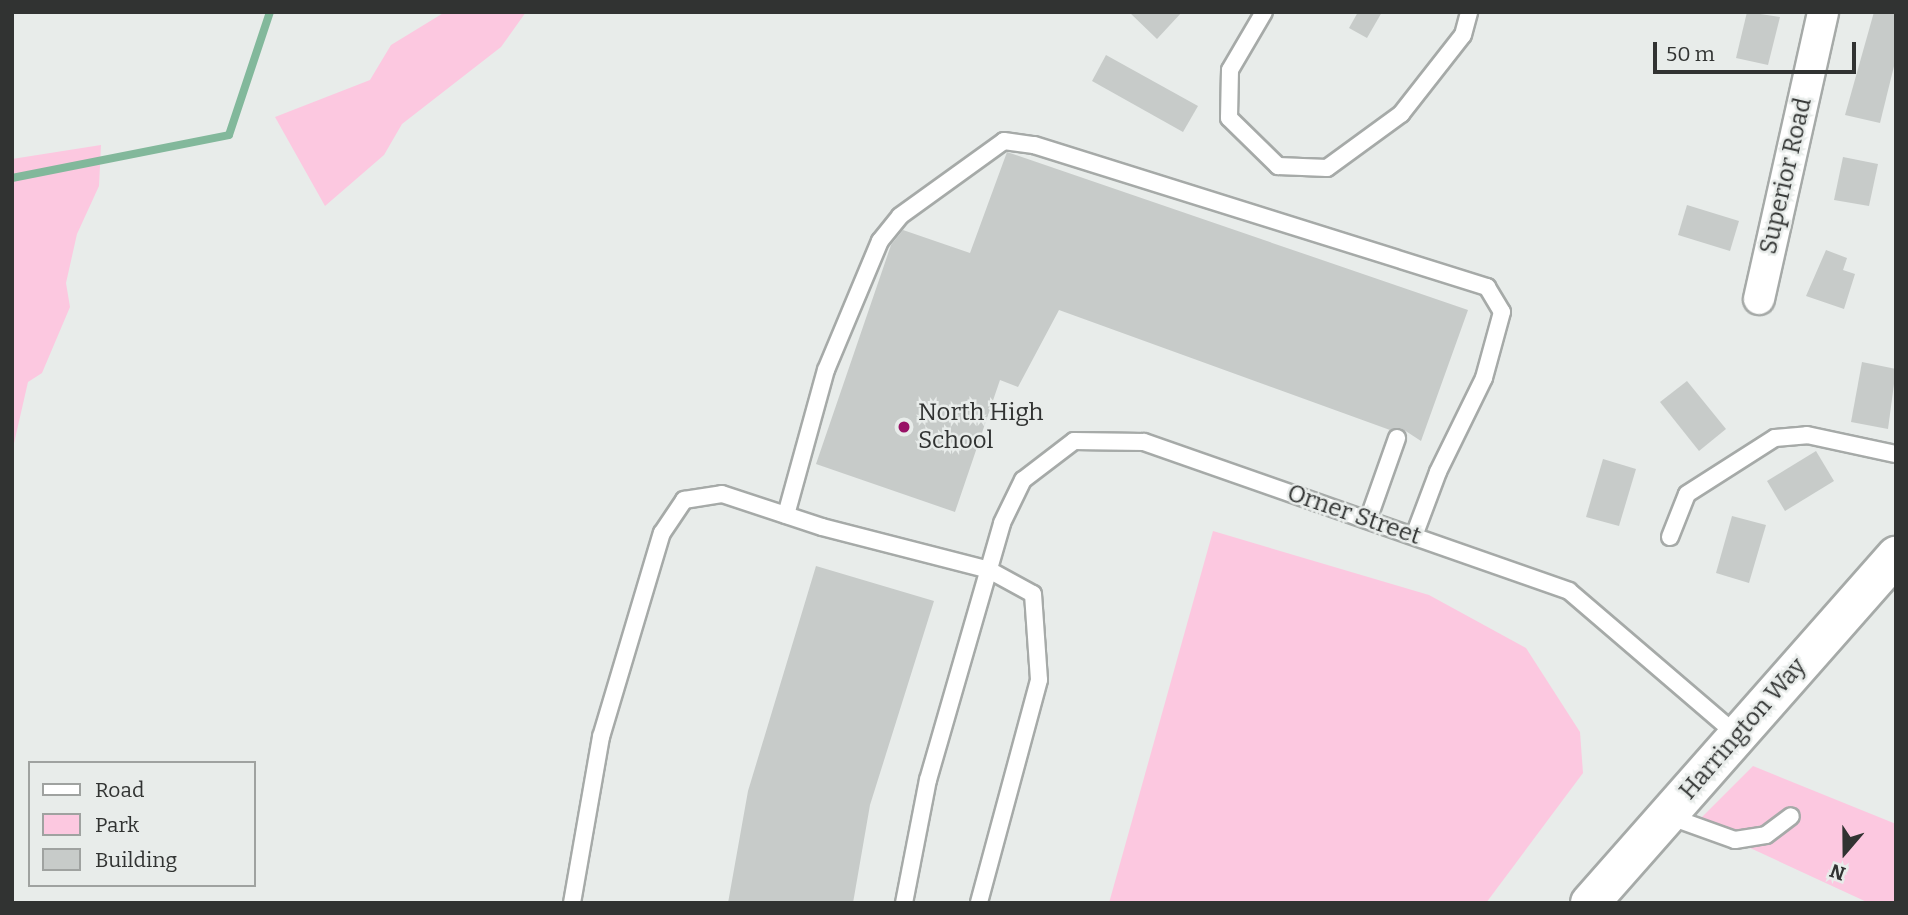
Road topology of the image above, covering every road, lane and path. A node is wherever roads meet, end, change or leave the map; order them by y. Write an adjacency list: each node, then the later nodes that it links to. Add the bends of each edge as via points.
1 (1264, 12): 2 (lane, via 1230,70 1228,118 1278,166 1327,168 1401,114 1463,35)
2 (1469, 12)
3 (1823, 12): 4 (street, Superior Road)
4 (1759, 299)
5 (1397, 438): 8 (lane)
6 (1896, 454): 10 (lane, via 1807,435 1775,438 1687,494)
7 (786, 514): 9 (lane, via 826,370 880,241 900,216 1004,141 1034,145 1487,287 1502,312 1485,378 1438,472); 12 (lane); 16 (lane, via 722,494 697,495 684,500 662,533 601,737)
8 (1368, 520): 9 (lane, Orner Street); 12 (lane, Orner Street, via 1144,442 1074,441 1023,480 1002,523)
9 (1414, 536): 13 (lane, Orner Street, via 1569,591)
10 (1670, 537)
11 (1896, 555): 13 (street, Harrington Way)
12 (989, 570): 17 (lane, Orner Street, via 928,780); 18 (lane, via 1034,594 1039,680)
13 (1740, 737): 14 (street, Harrington Way)
14 (1668, 816): 15 (lane, via 1735,840 1766,835); 19 (street, Harrington Way)
15 (1791, 816)
16 (572, 903)
17 (904, 903)
18 (979, 903)
19 (1590, 903)

